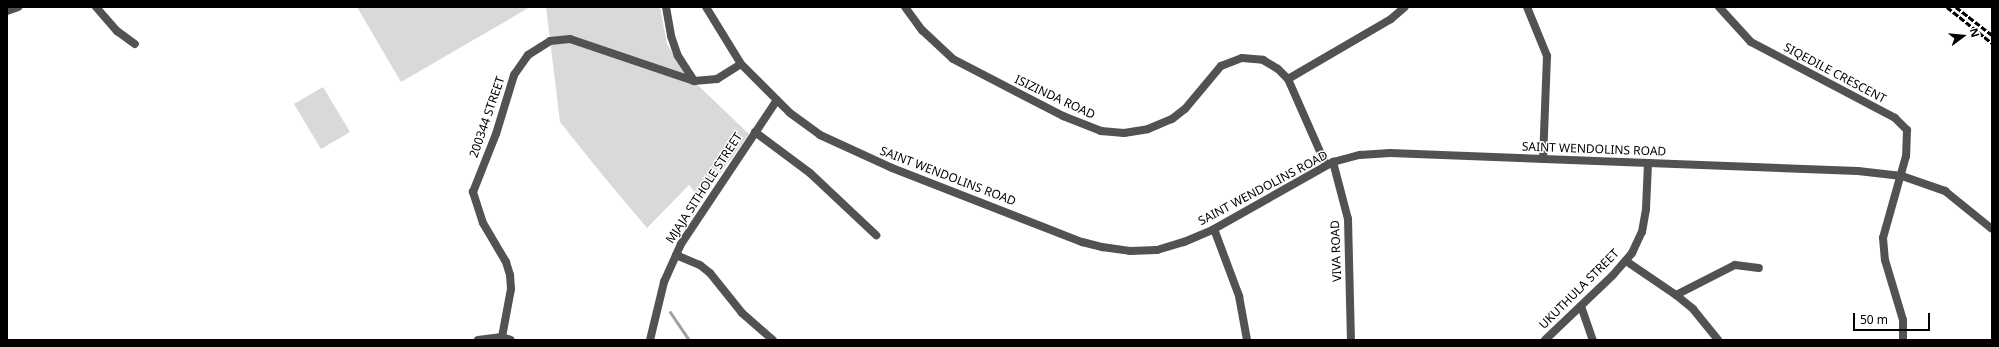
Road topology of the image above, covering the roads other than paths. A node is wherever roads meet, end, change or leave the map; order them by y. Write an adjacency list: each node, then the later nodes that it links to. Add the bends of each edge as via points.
1 (18, 7): 9 (street)
2 (96, 7): 10 (street, via 117,31)
3 (666, 7): 13 (street, via 673,43)
4 (706, 7): 11 (street, SAINT WENDOLINS ROAD)
5 (905, 7): 12 (street, ISIZINDA ROAD, via 922,30 953,59 1063,116 1101,132 1124,133 1148,129 1172,119 1185,108 1221,66 1242,58 1263,60)
6 (1405, 7): 12 (street, via 1391,19)
7 (1527, 7): 16 (street, via 1547,56)
8 (1718, 7): 19 (street, SIQEDILE CRESCENT, via 1751,42 1901,122 1907,130 1908,137)
9 (7, 11)
10 (135, 44)
11 (741, 64): 13 (street, 200344 STREET, via 717,79); 14 (street, SAINT WENDOLINS ROAD)
12 (1288, 79): 17 (street, ISIZINDA ROAD)
13 (694, 81): 28 (street, 200344 STREET, via 570,39 550,41 528,55 514,75 496,134 473,192 483,223 506,262 510,275 510,294)
14 (777, 100): 15 (street, MJAJA SITHOLE STREET); 20 (street, SAINT WENDOLINS ROAD, via 820,135 855,152 1082,242 1130,251 1157,250)
15 (755, 132): 22 (street, via 810,174); 23 (street, MJAJA SITHOLE STREET, via 694,222)
16 (1543, 159): 17 (street, SAINT WENDOLINS ROAD, via 1390,153 1360,155); 18 (street, SAINT WENDOLINS ROAD)
17 (1330, 164): 20 (street, SAINT WENDOLINS ROAD); 34 (street, VIVA ROAD, via 1348,219)
18 (1648, 164): 19 (street, SAINT WENDOLINS ROAD, via 1858,171); 24 (street, UKUTHULA STREET, via 1647,201 1642,232)
19 (1902, 176): 21 (street, SAINT WENDOLINS ROAD, via 1945,190); 38 (street, SIQEDILE CRESCENT, via 1885,231 1883,250 1901,309)
20 (1214, 229): 33 (street, via 1239,296)
21 (1992, 229)
22 (876, 235)
23 (676, 255): 31 (street, MJAJA SITHOLE STREET, via 664,282); 32 (street, via 700,265 710,273 742,313)
24 (1626, 261): 26 (street); 27 (street, UKUTHULA STREET)
25 (1759, 268): 26 (street, via 1735,266)
26 (1676, 295): 37 (street, via 1693,310)
27 (1581, 306): 35 (street, UKUTHULA STREET); 36 (street)
28 (502, 337): 29 (street); 30 (street)
29 (478, 340)
30 (511, 340)
31 (650, 340)
32 (773, 340)
33 (1247, 340)
34 (1351, 340)
35 (1545, 340)
36 (1593, 340)
37 (1718, 340)
38 (1903, 340)

